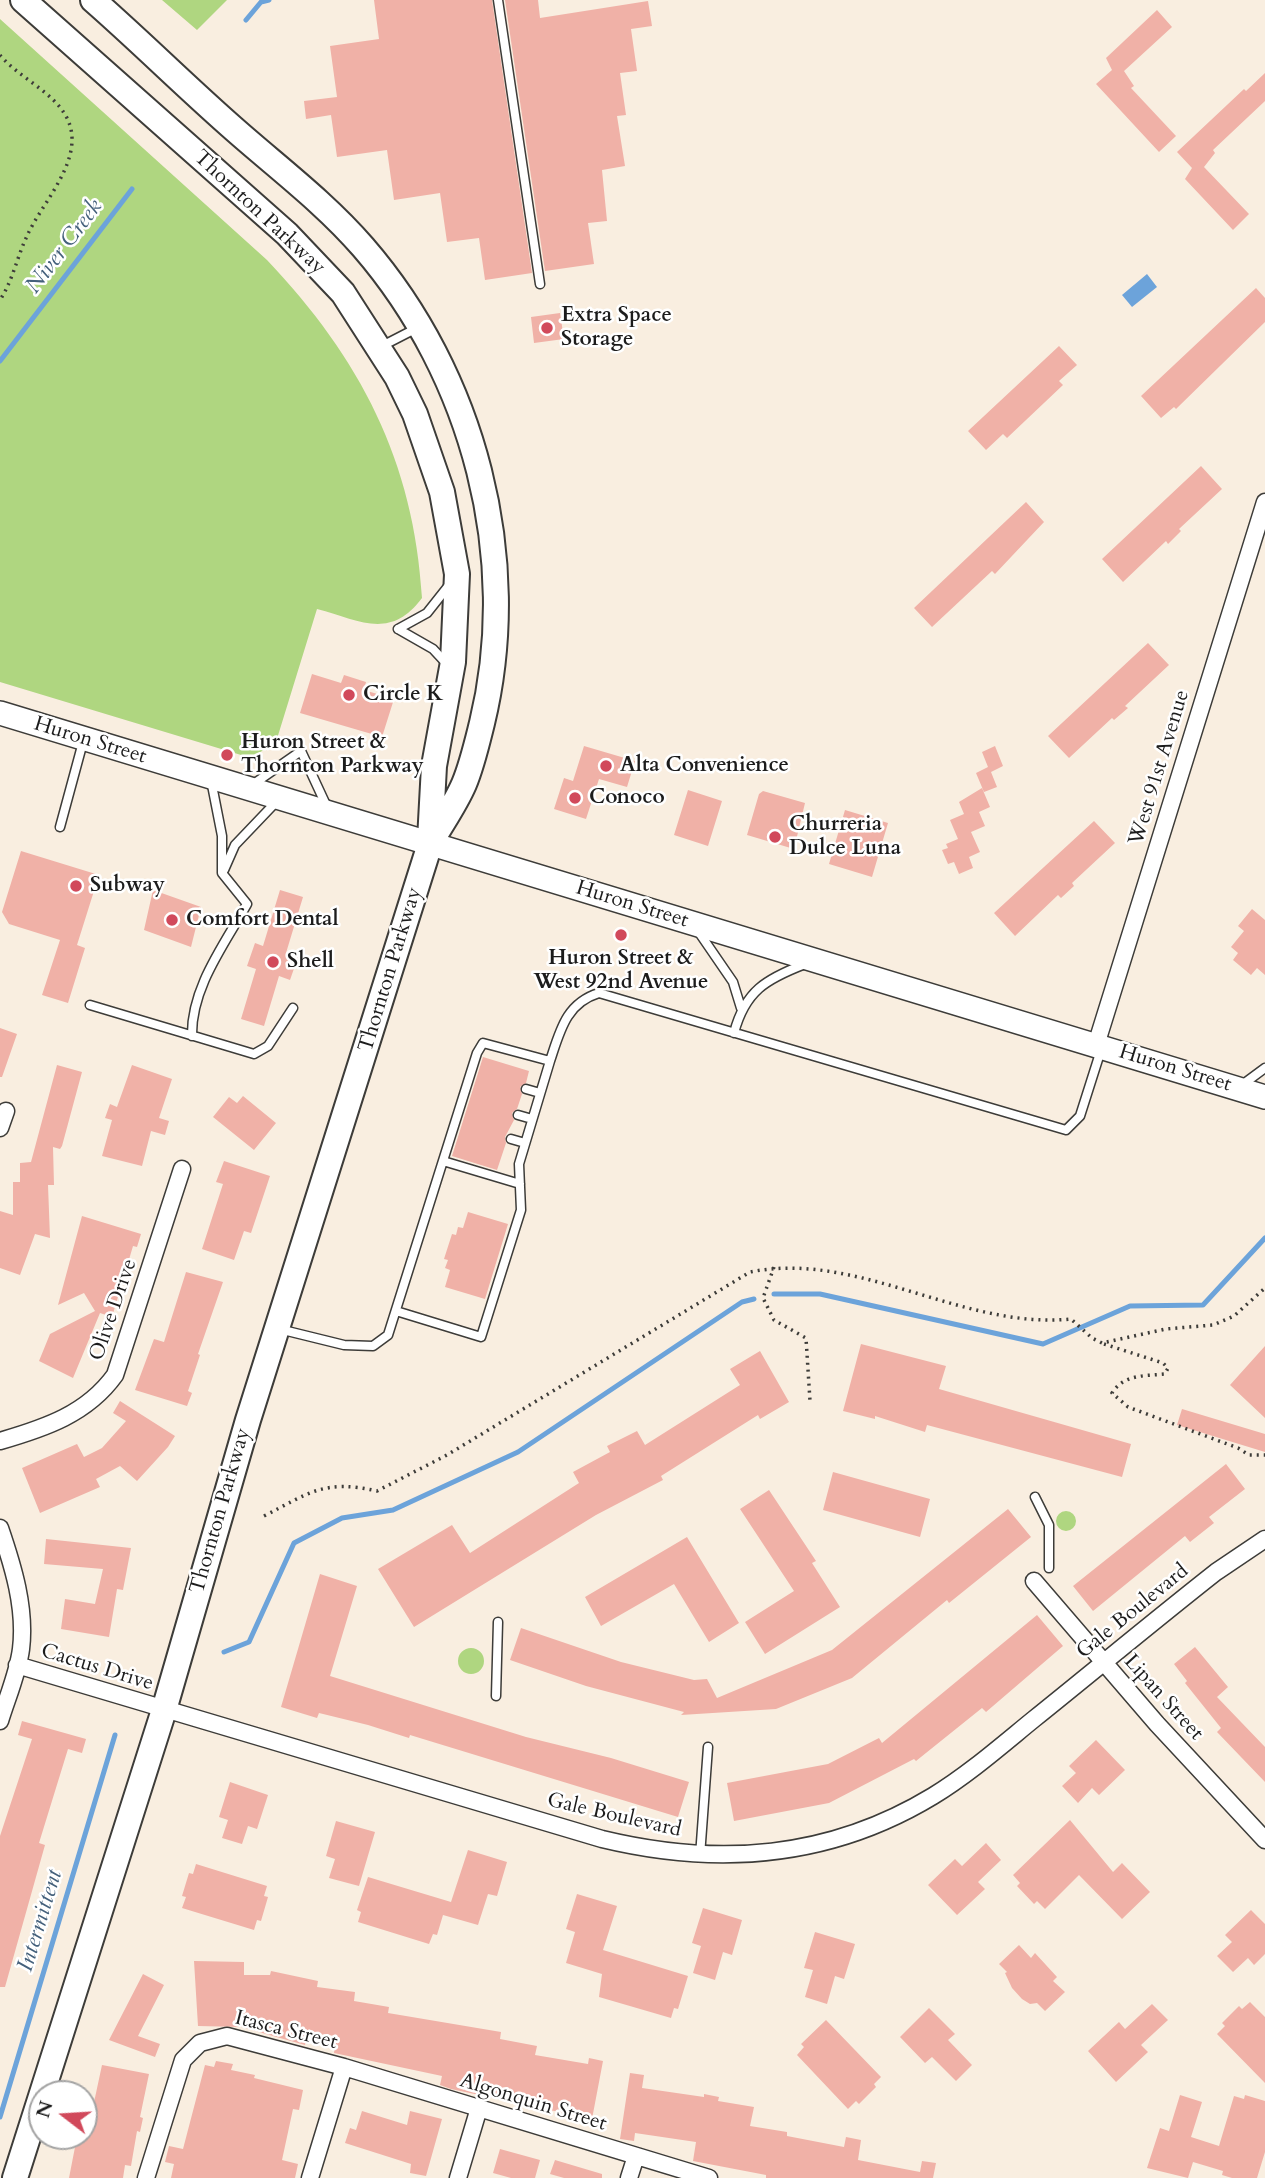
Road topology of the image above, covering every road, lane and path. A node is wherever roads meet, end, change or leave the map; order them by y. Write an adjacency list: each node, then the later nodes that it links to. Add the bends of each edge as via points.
1 (23, 0): 8 (main road, Thornton Parkway, via 287,233 343,293)
2 (93, 0): 7 (main road, Thornton Parkway, via 339,222 390,281)
3 (498, 0): 5 (lane)
4 (0, 55): 6 (path, via 60,107 70,125 72,146)
5 (540, 284)
6 (0, 300)
7 (419, 327): 8 (lane); 19 (main road, Thornton Parkway, via 470,437 489,518 498,596 491,676 477,741 464,784)
8 (379, 348): 10 (main road, Thornton Parkway, via 415,414 429,452 450,524)
9 (1265, 502): 28 (street, West 91st Avenue)
10 (457, 575): 11 (main road, Thornton Parkway); 11 (lane, via 427,613 398,629 433,649)
11 (452, 670): 19 (main road, Thornton Parkway, via 434,766)
12 (0, 713): 13 (main road, Huron Street)
13 (83, 739): 14 (main road, Huron Street); 18 (lane)
14 (211, 777): 15 (main road, Huron Street); 20 (lane, via 222,836)
15 (247, 788): 16 (main road, Huron Street); 17 (lane, via 301,751)
16 (280, 798): 17 (main road, Huron Street); 20 (lane, via 235,845)
17 (330, 813): 19 (main road, Huron Street)
18 (60, 827)
19 (430, 844): 21 (main road, Huron Street); 47 (main road, Thornton Parkway)
20 (222, 873): 27 (lane, via 247,904 204,980)
21 (692, 923): 22 (main road, Huron Street); 25 (lane, via 733,982)
22 (814, 960): 25 (lane, via 765,982); 28 (main road, Huron Street)
23 (90, 1005): 27 (lane)
24 (293, 1007): 27 (lane, via 268,1046 254,1054)
25 (741, 1007): 26 (lane)
26 (734, 1033): 28 (lane, via 1066,1130 1080,1116); 29 (lane, via 599,993 583,998 569,1013)
27 (192, 1036)
28 (1099, 1046): 31 (main road, Huron Street)
29 (550, 1061): 33 (lane); 41 (lane, via 483,1043)
30 (1265, 1068): 31 (lane)
31 (1238, 1088): 34 (main road, Huron Street)
32 (526, 1089): 33 (lane)
33 (540, 1093): 37 (lane)
34 (1265, 1097)
35 (6, 1111): 38 (street)
36 (518, 1115): 37 (lane)
37 (533, 1119): 40 (lane)
38 (0, 1128)
39 (511, 1139): 40 (lane)
40 (526, 1143): 43 (lane, via 519,1164)
41 (443, 1161): 43 (lane); 46 (lane)
42 (182, 1169): 50 (street, Olive Drive, via 115,1375 86,1406 61,1420)
43 (520, 1184): 46 (lane, via 522,1210 481,1337)
44 (774, 1267): 48 (path, via 805,1266 1021,1320 1071,1319); 49 (path, via 764,1298 774,1320 806,1338); 53 (path, via 750,1272 447,1455 376,1492 346,1484 319,1488)
45 (1265, 1288): 48 (path, via 1234,1316 1213,1325 1166,1329)
46 (397, 1311): 47 (lane, via 388,1335 373,1346 344,1345)
47 (276, 1329): 62 (main road, Thornton Parkway)
48 (1102, 1343): 51 (path, via 1168,1368 1165,1374 1118,1383 1114,1398 1249,1455)
49 (810, 1401)
50 (0, 1441)
51 (1265, 1455)
52 (1035, 1497): 56 (lane, via 1049,1525)
53 (264, 1516)
54 (0, 1528): 60 (street, via 22,1617)
55 (1265, 1539): 59 (street, Gale Boulevard)
56 (1049, 1568)
57 (1034, 1581): 59 (street, Lipan Street)
58 (498, 1622): 61 (lane)
59 (1103, 1662): 65 (street, Lipan Street); 66 (street, Gale Boulevard, via 957,1780 904,1812 864,1829 788,1850)
60 (18, 1665): 62 (street, Cactus Drive); 63 (street)
61 (496, 1696)
62 (164, 1710): 66 (street, Gale Boulevard, via 601,1839); 70 (main road, Thornton Parkway)
63 (0, 1721)
64 (708, 1747): 66 (lane)
65 (1265, 1840)
66 (700, 1856)
67 (344, 2067): 68 (street, Algonquin Street); 71 (street, Itasca Street, via 238,2038 218,2037 200,2043 179,2068); 72 (street)
68 (480, 2108): 69 (street, Algonquin Street); 73 (street)
69 (636, 2156): 74 (street); 75 (street, Algonquin Street)
70 (15, 2178)
71 (146, 2178)
72 (310, 2178)
73 (458, 2178)
74 (629, 2178)
75 (709, 2178)

